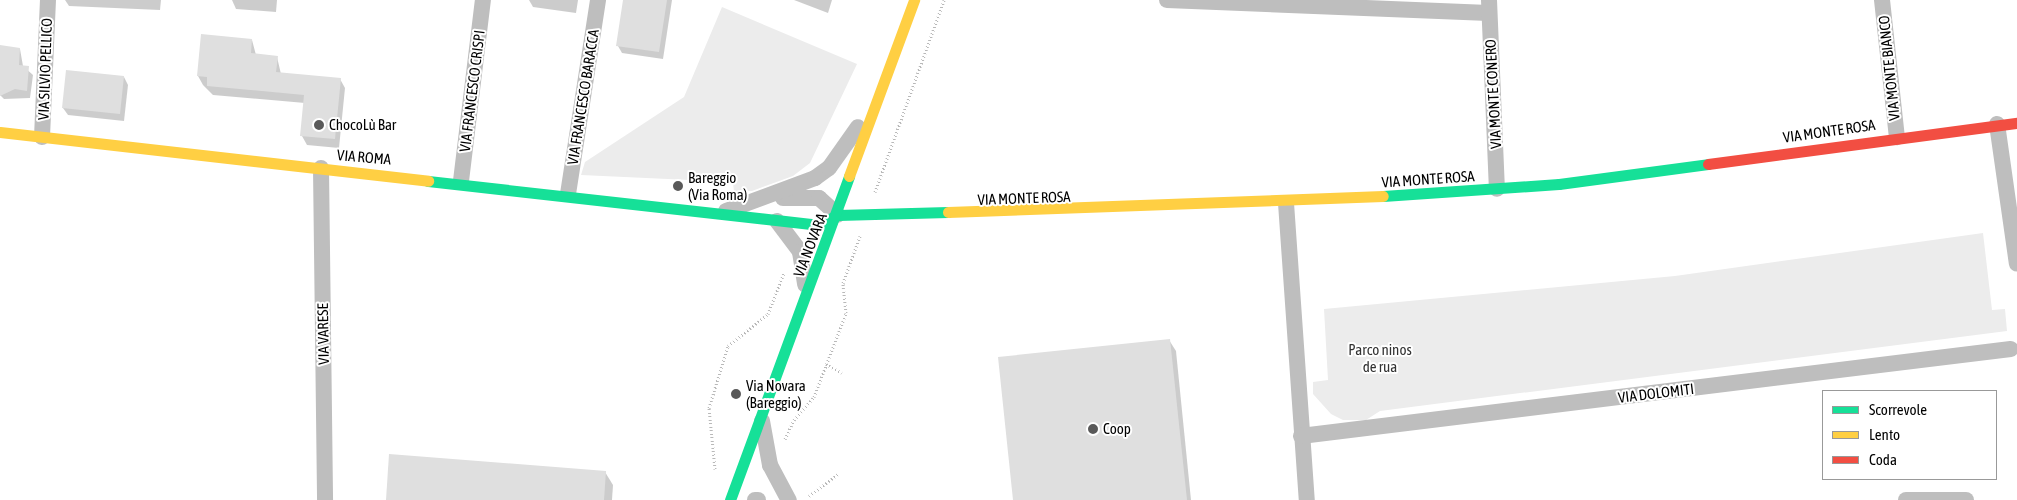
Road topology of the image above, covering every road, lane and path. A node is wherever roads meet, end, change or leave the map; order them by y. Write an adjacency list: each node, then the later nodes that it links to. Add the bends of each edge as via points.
1 (48, 0): 13 (street, VIA SILVIO PELLICO)
2 (484, 0): 16 (street, VIA FRANCESCO CRISPI)
3 (598, 0): 18 (street, VIA FRANCESCO BARACCA)
4 (914, 0): 9 (street, VIA NOVARA)
5 (944, 0): 23 (path)
6 (1167, 0): 8 (street)
7 (1882, 0): 14 (street, VIA MONTE BIANCO)
8 (1489, 7): 17 (street, VIA MONTE CONERO)
9 (880, 94): 19 (street, via 829,168); 22 (street, VIA NOVARA)
10 (2017, 123): 11 (street, VIA MONTE ROSA)
11 (1997, 124): 14 (street, VIA MONTE ROSA); 27 (street)
12 (0, 132): 13 (street, VIA ROMA)
13 (42, 137): 15 (street, VIA ROMA)
14 (1897, 137): 17 (street, VIA MONTE ROSA)
15 (321, 168): 16 (street, VIA ROMA); 40 (street, VIA VARESE)
16 (461, 181): 18 (street, VIA ROMA)
17 (1497, 189): 20 (street, VIA MONTE ROSA)
18 (568, 194): 21 (street, VIA ROMA)
19 (763, 200): 21 (street); 22 (street, via 819,198)
20 (1286, 203): 23 (street, VIA MONTE ROSA); 33 (street)
21 (724, 212): 24 (street, VIA ROMA)
22 (838, 216): 23 (street, VIA MONTE ROSA); 24 (street, VIA ROMA, via 818,225); 25 (street, VIA NOVARA)
23 (867, 216)
24 (777, 221): 26 (street)
25 (825, 249): 28 (street, VIA NOVARA); 30 (path, via 856,247 843,283 846,313)
26 (800, 252): 28 (street); 36 (path, via 791,254 768,314 728,346 709,408)
27 (2017, 264)
28 (805, 301): 32 (street, VIA NOVARA)
29 (2011, 349): 33 (street, VIA DOLOMITI)
30 (826, 364): 31 (path); 34 (path, via 814,397 794,420)
31 (842, 373)
32 (761, 414): 37 (street, VIA NOVARA); 43 (street, via 770,465)
33 (1301, 436): 44 (street)
34 (785, 444)
35 (839, 473): 39 (path)
36 (716, 477)
37 (737, 479): 41 (street, VIA NOVARA); 42 (street)
38 (805, 490): 39 (path)
39 (811, 499)
40 (325, 500)
41 (730, 500)
42 (742, 500)
43 (789, 500)
44 (1307, 500)
45 (1906, 500): 46 (street)
46 (1966, 500)

